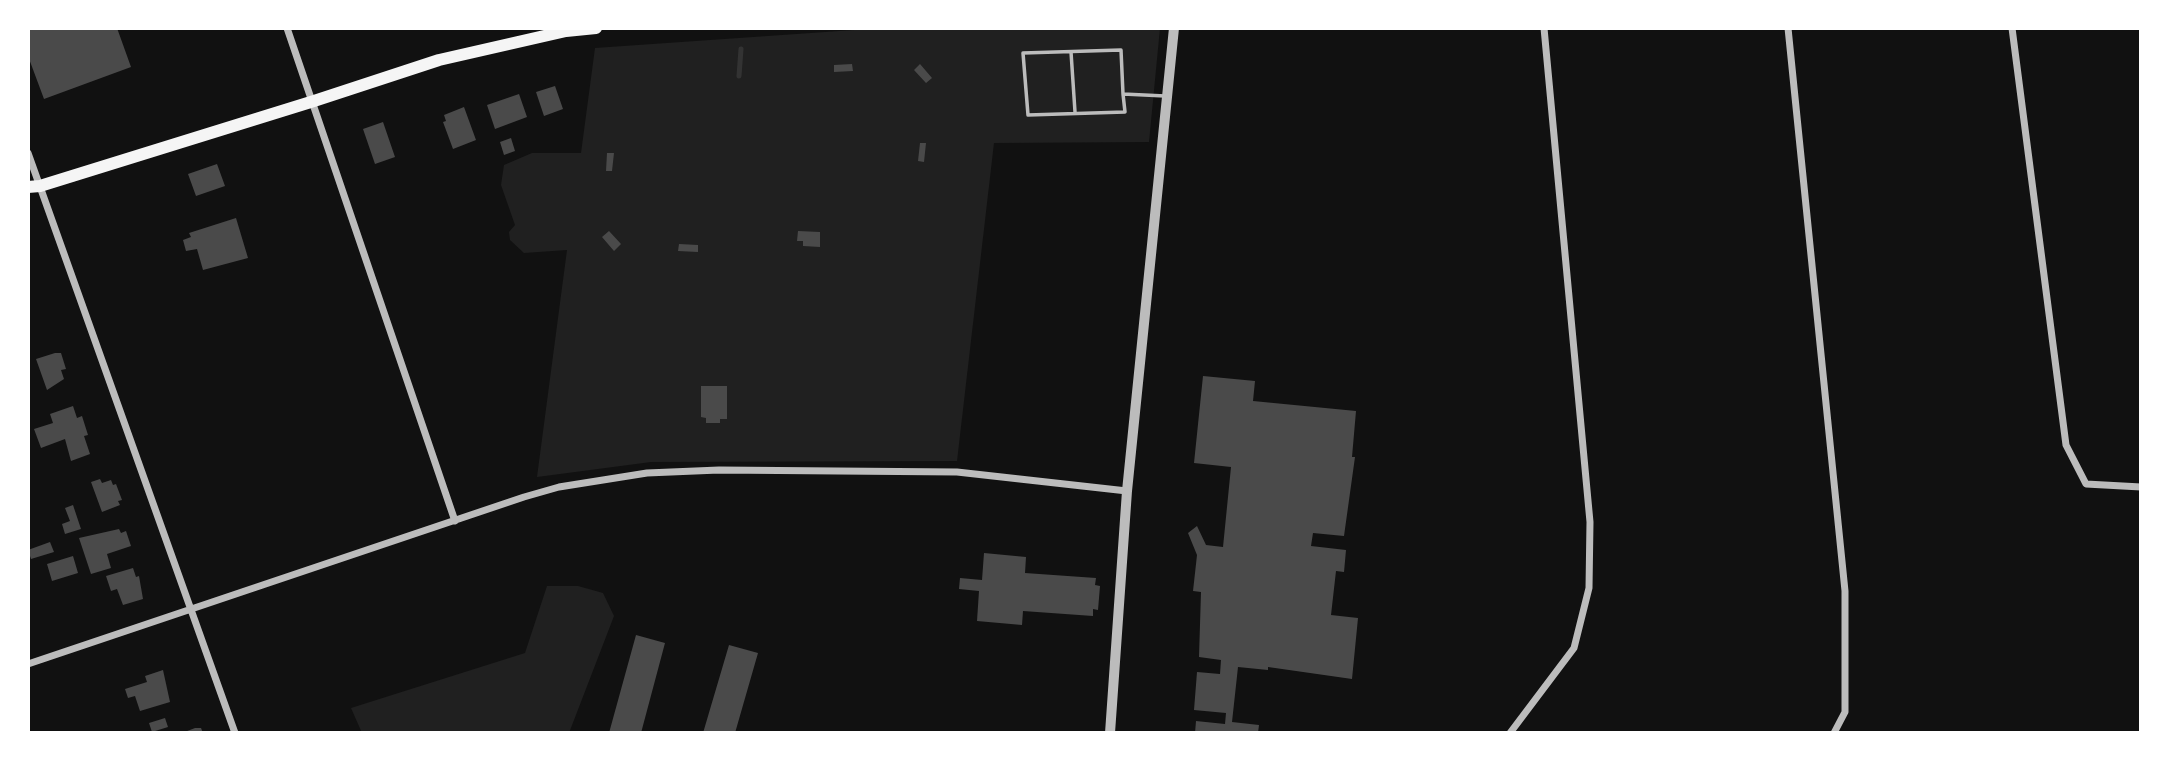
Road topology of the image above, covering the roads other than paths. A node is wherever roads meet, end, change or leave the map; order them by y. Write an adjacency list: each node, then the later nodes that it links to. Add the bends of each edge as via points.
1 (287, 28): 10 (street)
2 (596, 28): 10 (main road, via 439,60)
3 (1174, 28): 9 (street)
4 (1544, 28): 21 (street, via 1590,522 1589,588 1574,648)
5 (1788, 28): 22 (street, via 1845,591 1845,712)
6 (2012, 28): 14 (street, via 2066,446 2086,484)
7 (1071, 52): 8 (lane, via 1121,50); 11 (lane); 11 (lane, via 1023,53 1028,115)
8 (1124, 94): 9 (lane); 11 (lane, via 1125,112)
9 (1167, 96): 15 (street)
10 (314, 102): 13 (main road); 16 (street)
11 (1075, 113)
12 (28, 153): 13 (street)
13 (34, 187): 17 (street)
14 (2141, 487)
15 (1127, 491): 16 (street, via 957,472 647,473 559,487); 20 (street)
16 (455, 521): 17 (street)
17 (192, 610): 18 (street); 19 (street)
18 (28, 664)
19 (234, 733)
20 (1110, 733)
21 (1510, 733)
22 (1834, 733)

